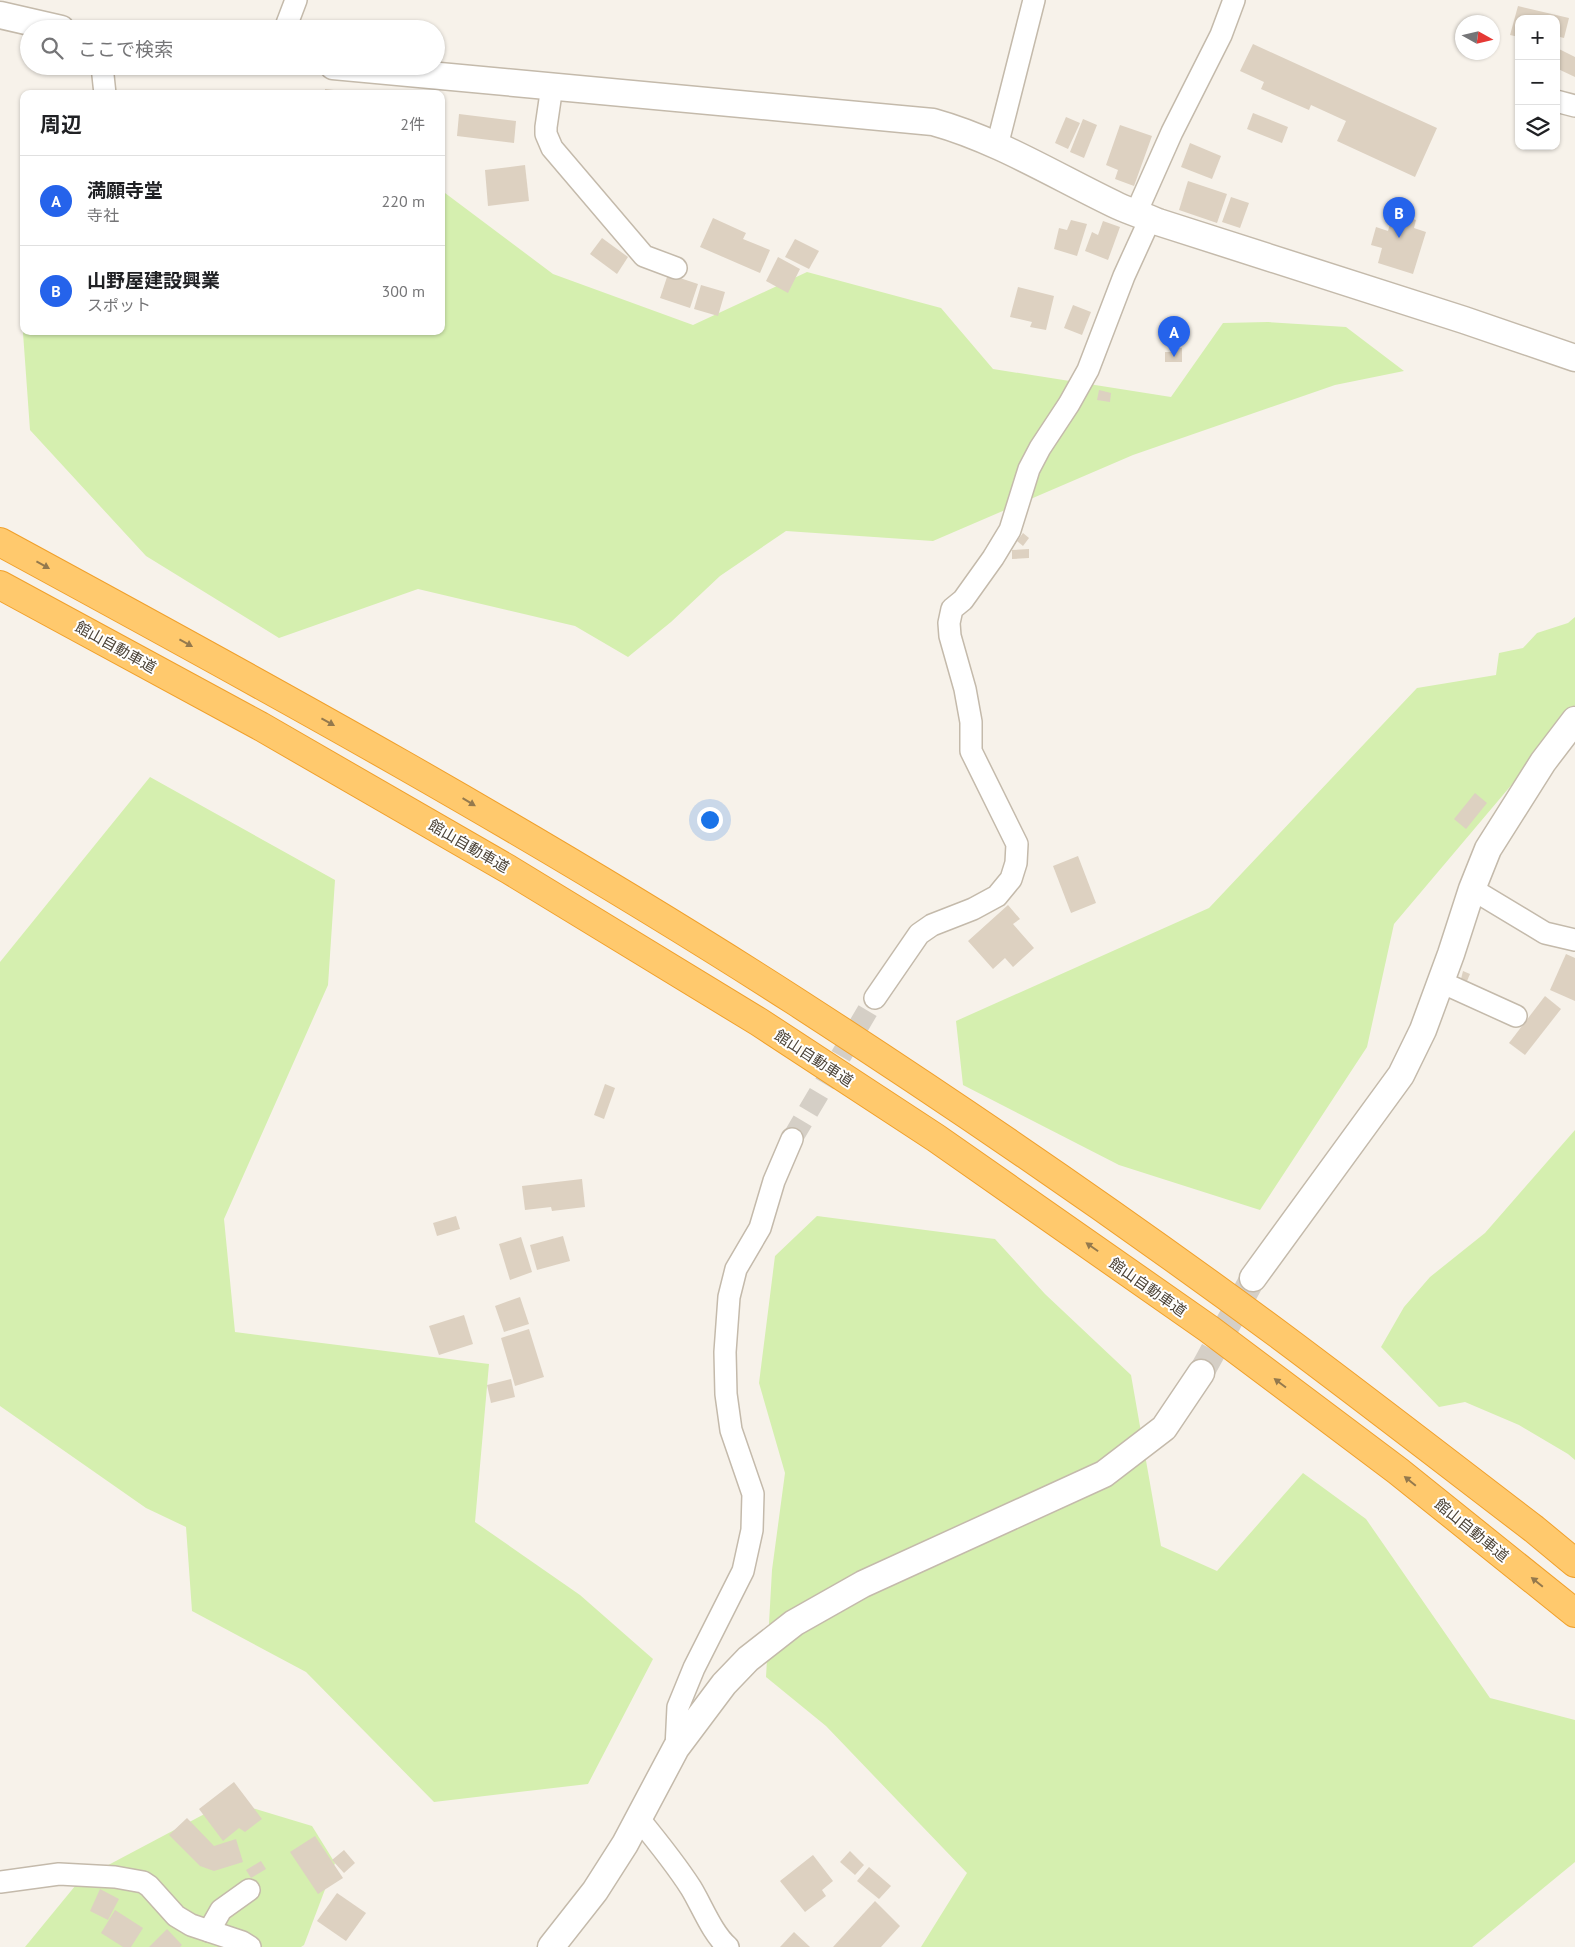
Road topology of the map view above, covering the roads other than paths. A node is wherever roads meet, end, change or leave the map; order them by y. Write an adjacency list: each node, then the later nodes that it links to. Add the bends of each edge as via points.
1 (296, 0): 6 (street)
2 (1034, 0): 13 (street)
3 (1234, 0): 14 (street, via 1221,35 1172,132)
4 (0, 16): 5 (street)
5 (20, 20)
6 (288, 20)
7 (103, 75): 10 (street)
8 (432, 75): 9 (street)
9 (552, 86): 13 (street, via 933,122 962,130); 15 (street, via 546,134 552,148 644,256)
10 (105, 90)
11 (1560, 102): 12 (street)
12 (1575, 106)
13 (997, 146): 14 (street)
14 (1143, 216): 16 (street); 23 (street, via 1088,370 1029,469 1010,530 994,558 963,600 952,609 950,616 950,636 971,722 971,751 1017,844 1011,879 997,896 919,934)
15 (676, 268)
16 (1575, 358)
17 (0, 542): 28 (highway, one-way to 28, via 457,794 795,1001 1036,1161 1277,1333)
18 (0, 585): 29 (highway, 館山自動車道, one-way to 18, via 1398,1471 1209,1330 936,1138 775,1033 500,864 252,721)
19 (1575, 720): 20 (street, via 1543,762 1488,848)
20 (1472, 890): 21 (street, via 1545,933); 22 (street)
21 (1575, 940)
22 (1441, 982): 24 (street); 26 (street, via 1423,1030 1401,1074)
23 (875, 998)
24 (1516, 1016)
25 (792, 1139): 30 (street, via 760,1228 736,1269 729,1297 726,1394 731,1430 753,1494 752,1530 743,1571 678,1707)
26 (1253, 1278)
27 (1200, 1373): 30 (street, via 1164,1428 1104,1474 863,1584 794,1623 748,1659 724,1684)
28 (1575, 1563)
29 (1575, 1613)
30 (676, 1748): 31 (street)
31 (638, 1819): 36 (street, via 595,1892); 37 (street, via 675,1864)
32 (0, 1882): 34 (street, via 59,1874 143,1882 176,1916)
33 (249, 1890): 34 (street, via 221,1910)
34 (209, 1931): 35 (street)
35 (250, 1947)
36 (551, 1947)
37 (728, 1947)

